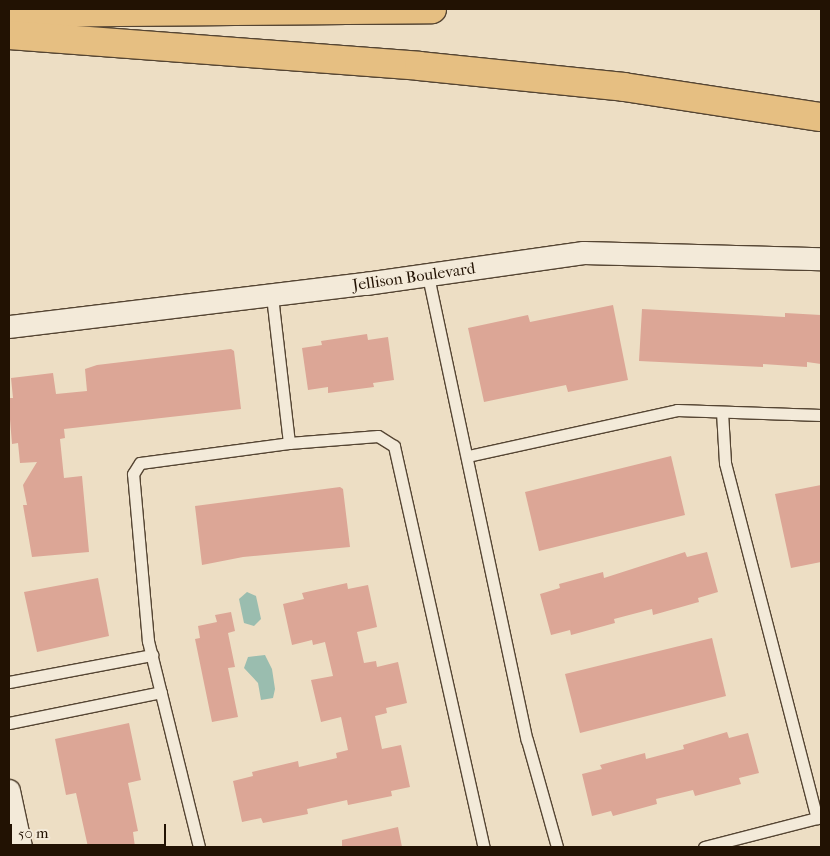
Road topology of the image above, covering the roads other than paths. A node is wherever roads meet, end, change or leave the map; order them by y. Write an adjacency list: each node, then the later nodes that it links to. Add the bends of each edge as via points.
1 (432, 9): 2 (highway)
2 (9, 13)
3 (9, 34): 4 (highway, via 419,66 624,87)
4 (821, 117)
5 (821, 260): 6 (street, Jellison Boulevard, via 584,252)
6 (428, 276): 7 (street, Jellison Boulevard); 12 (lane)
7 (272, 296): 8 (street, Jellison Boulevard); 11 (lane)
8 (9, 327)
9 (722, 412): 10 (lane); 12 (lane, via 677,410); 18 (lane, via 724,463)
10 (821, 415)
11 (289, 443): 13 (lane, via 140,462 133,474); 21 (lane, via 378,436 394,446)
12 (468, 456): 22 (lane, via 528,740)
13 (152, 655): 14 (lane); 15 (lane)
14 (9, 682)
15 (160, 692): 16 (lane); 20 (lane)
16 (9, 723)
17 (9, 793): 19 (street)
18 (819, 818): 23 (lane)
19 (21, 847)
20 (199, 847)
21 (484, 847)
22 (558, 847)
23 (704, 847)

